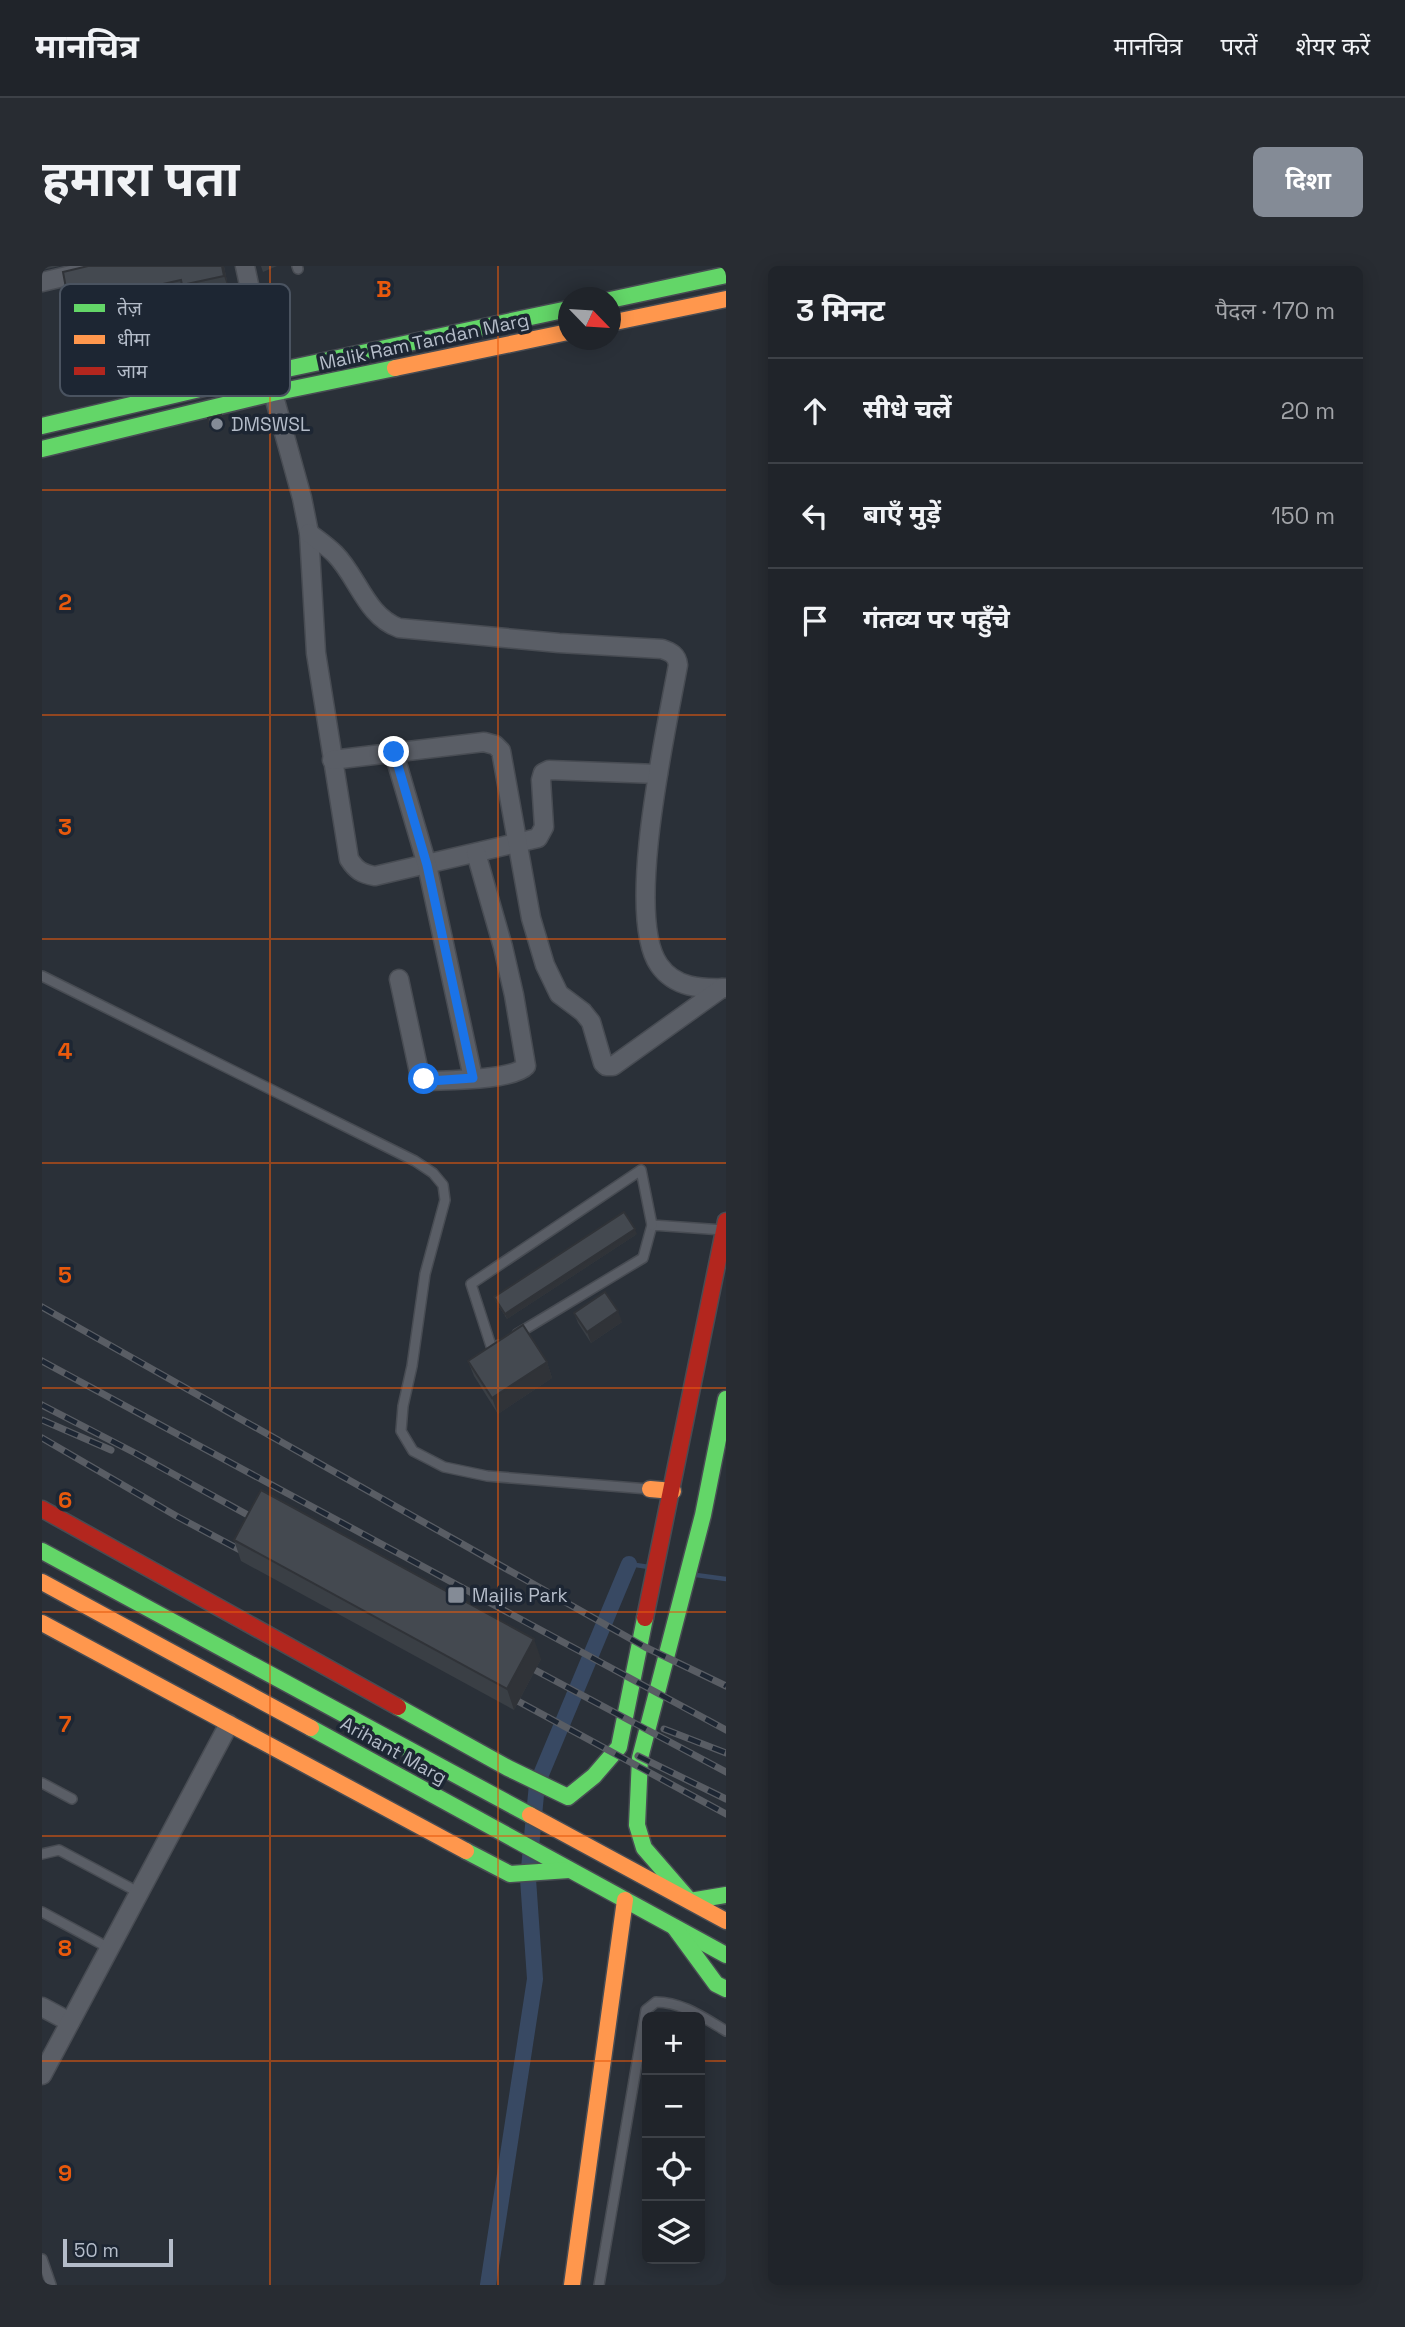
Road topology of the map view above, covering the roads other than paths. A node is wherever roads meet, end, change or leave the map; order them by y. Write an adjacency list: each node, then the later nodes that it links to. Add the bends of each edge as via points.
1 (109, 266): 4 (street)
2 (246, 266): 5 (street)
3 (726, 275): 6 (street)
4 (48, 276)
5 (250, 284)
6 (621, 298)
7 (726, 299): 9 (street)
8 (558, 311): 11 (street, Malik Ram Tandan Marg)
9 (621, 321)
10 (558, 334): 12 (street, Malik Ram Tandan Marg)
11 (290, 368)
12 (290, 389)
13 (170, 396): 16 (street, Malik Ram Tandan Marg)
14 (261, 396): 17 (street, Malik Ram Tandan Marg)
15 (274, 396): 18 (street)
16 (42, 426)
17 (42, 449)
18 (309, 533): 20 (street, via 316,653); 21 (street, via 336,555 375,612 399,628 671,652 678,666)
19 (394, 752): 20 (street); 22 (street, via 484,742 495,745 504,757); 24 (street)
20 (332, 760): 24 (street, via 349,859 356,870 375,876)
21 (658, 774): 22 (street, via 549,770 541,780 542,833); 27 (street, via 647,850 649,941 658,964 684,985)
22 (517, 843): 23 (street); 27 (street, via 545,965 559,993 591,1022 606,1066 613,1066)
23 (476, 853): 24 (street); 28 (street, via 503,947 527,1061 518,1073)
24 (427, 865): 28 (street)
25 (42, 976): 32 (lane, via 415,1161 443,1185 444,1200 425,1274 403,1406 401,1431 413,1451 444,1467 487,1476)
26 (399, 979): 28 (street, via 424,1079)
27 (724, 988)
28 (473, 1078)
29 (652, 1225): 29 (lane, via 643,1258 492,1349 471,1284 641,1170); 30 (lane)
30 (725, 1226): 33 (street)
31 (726, 1399): 35 (street)
32 (650, 1489): 33 (street)
33 (673, 1492): 35 (street)
34 (42, 1509): 41 (street)
35 (691, 1513): 41 (street, via 661,1547 619,1747 594,1776); 49 (street, via 693,1553 640,1758 637,1825 644,1847)
36 (44, 1556): 42 (street, Arihant Marg)
37 (42, 1582): 45 (street, Arihant Marg)
38 (42, 1623): 39 (street)
39 (229, 1724): 45 (street, via 510,1874); 46 (street)
40 (42, 1783): 43 (lane)
41 (561, 1794): 42 (street, via 545,1802)
42 (493, 1796): 49 (street, Arihant Marg)
43 (72, 1799)
44 (42, 1854): 46 (lane, via 59,1850)
45 (563, 1868): 48 (street, Arihant Marg)
46 (138, 1892): 53 (street)
47 (726, 1895): 49 (street)
48 (625, 1900): 52 (street, Arihant Marg); 62 (street)
49 (690, 1901): 51 (street, Arihant Marg)
50 (42, 1912): 53 (lane)
51 (726, 1921)
52 (675, 1928): 54 (street, Arihant Marg); 55 (street, via 716,1984)
53 (109, 1948): 57 (street)
54 (726, 1955)
55 (726, 1989)
56 (42, 2007): 57 (street)
57 (70, 2022): 59 (street)
58 (726, 2031): 63 (lane, via 669,2002 656,2001 646,2010)
59 (42, 2075)
60 (42, 2259): 61 (lane)
61 (51, 2285)
62 (572, 2285)
63 (599, 2285)

